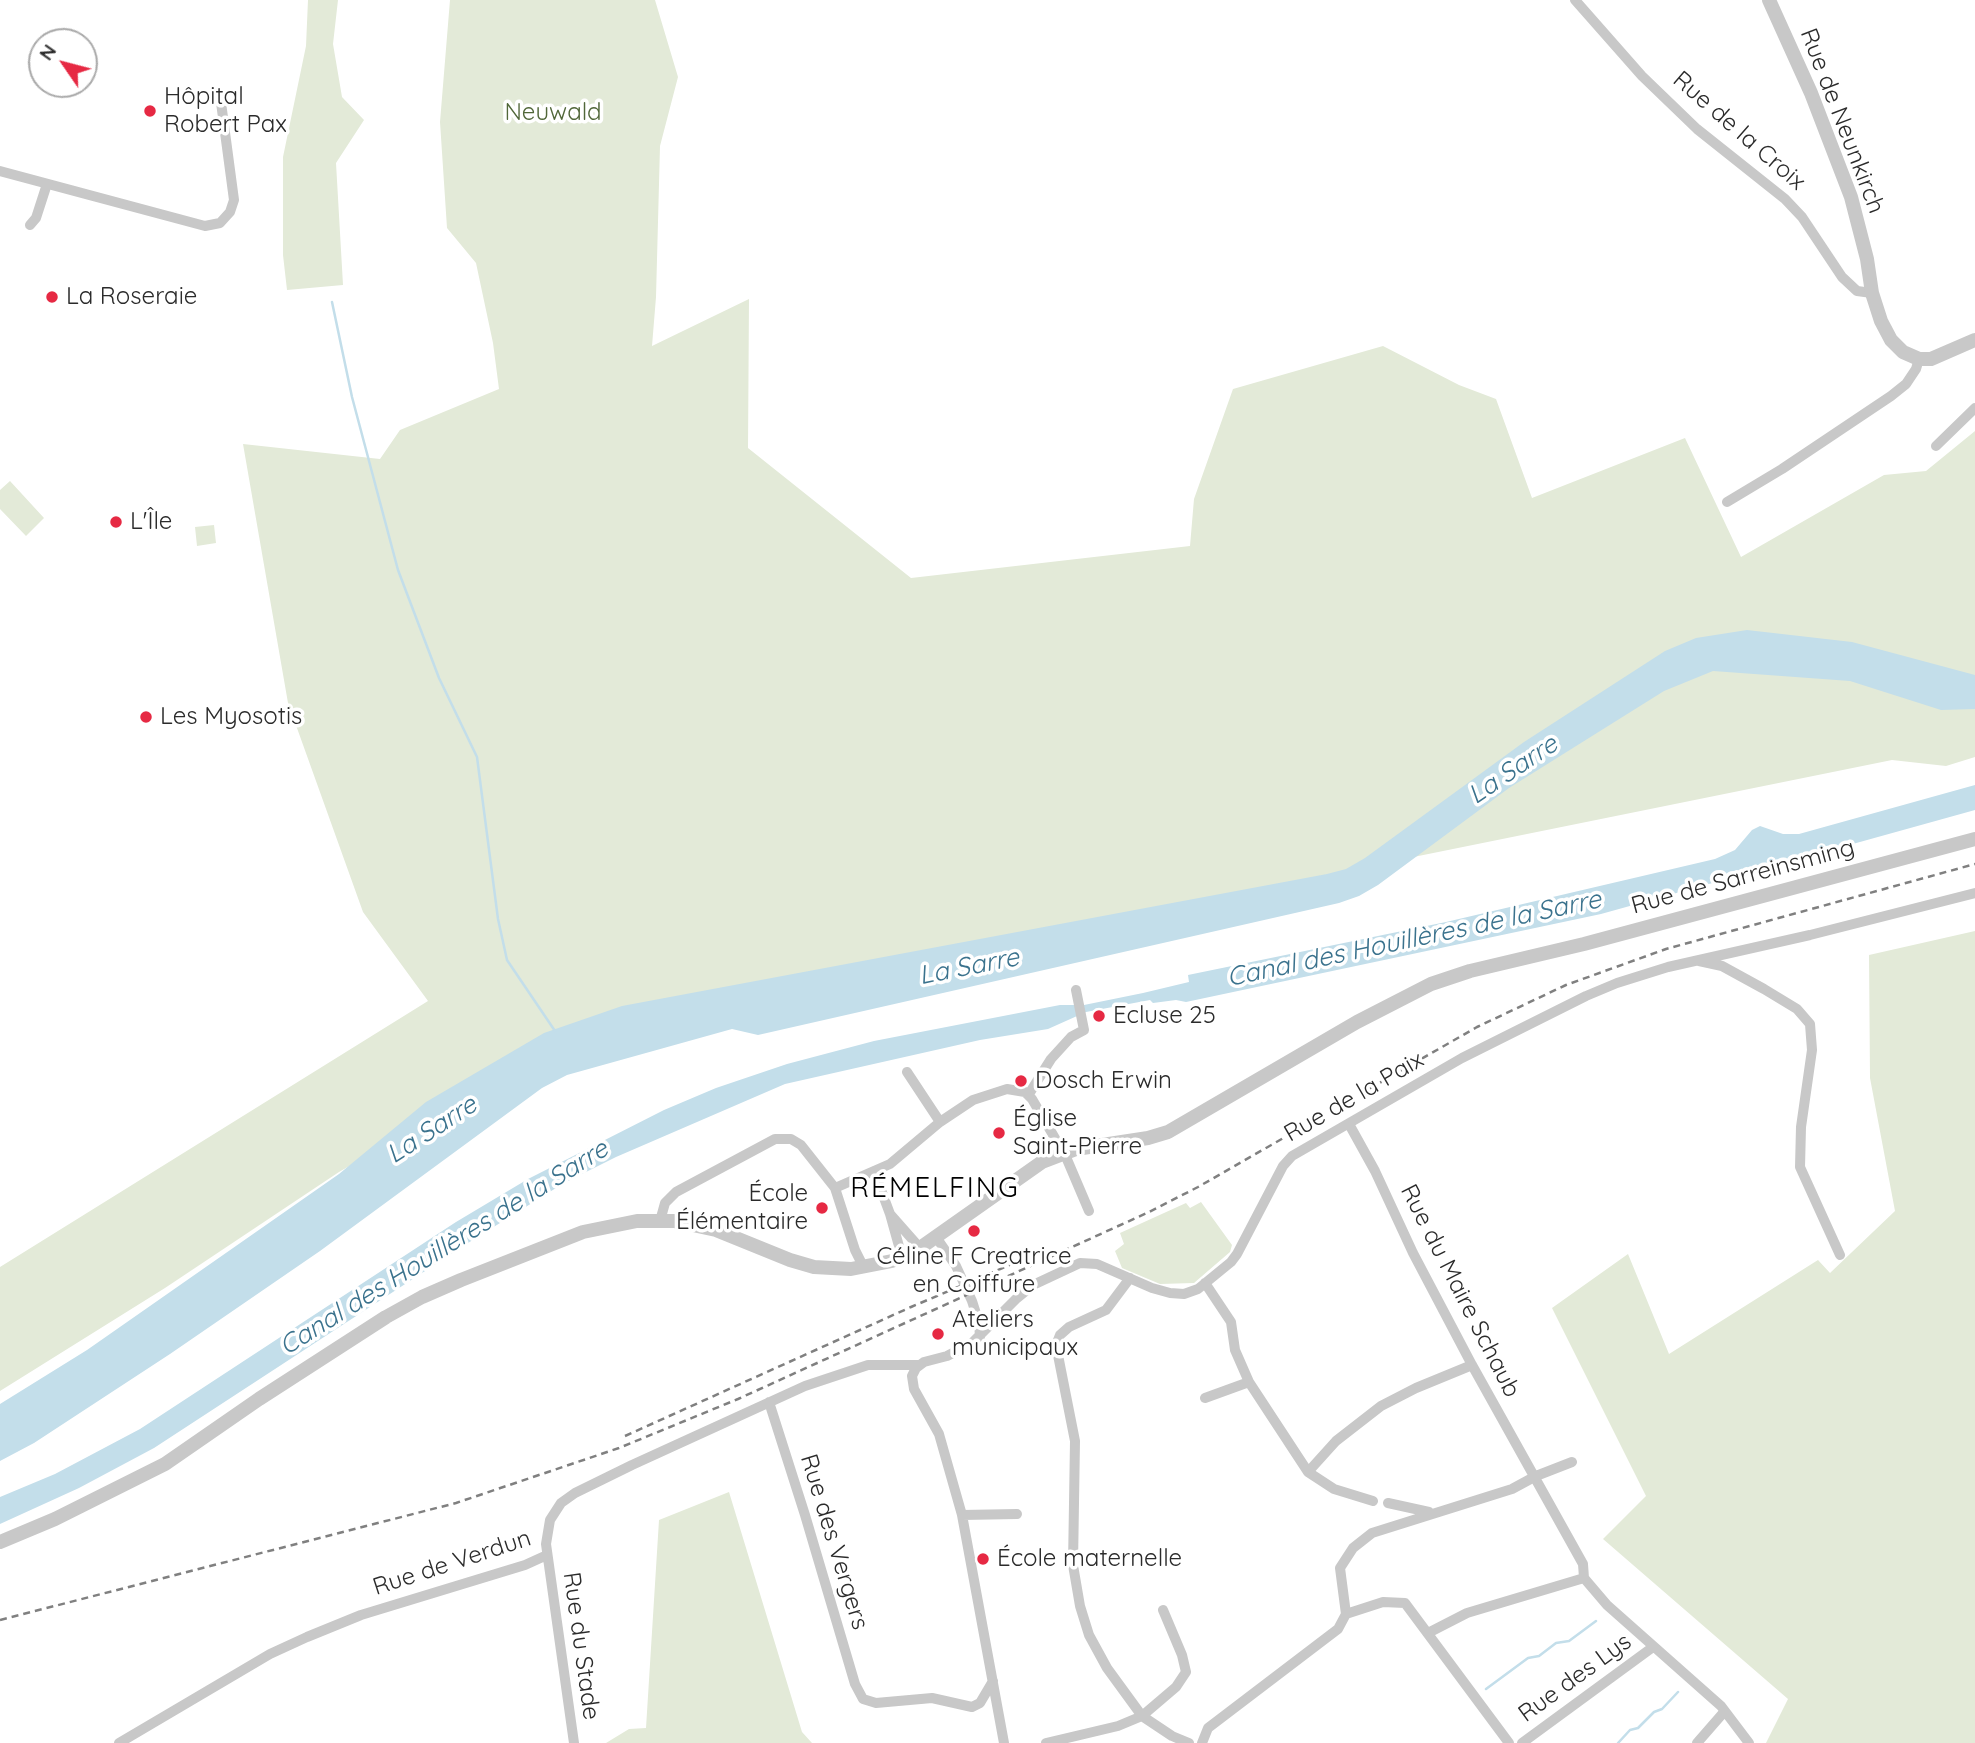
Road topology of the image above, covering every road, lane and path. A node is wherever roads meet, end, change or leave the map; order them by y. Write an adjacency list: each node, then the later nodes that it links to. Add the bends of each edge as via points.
1 (1575, 0): 7 (street, Rue de la Croix, via 1678,111 1785,199 1842,277 1857,291)
2 (1769, 0): 7 (street, Rue de Neunkirch, via 1851,197)
3 (220, 95): 5 (street, via 234,200 220,223 205,226)
4 (0, 171): 5 (street)
5 (47, 184): 6 (street)
6 (30, 225)
7 (1872, 293): 9 (street, Rue de Neunkirch, via 1891,340)
8 (1975, 341): 9 (street, via 1940,356)
9 (1919, 359): 12 (street, via 1906,384 1891,396)
10 (1975, 408): 11 (street)
11 (1936, 446)
12 (1727, 502)
13 (1975, 839): 21 (street, Rue de Sarreinsming, via 1449,977 1388,1004 1168,1132)
14 (1975, 893): 15 (street, Rue de la Paix)
15 (1699, 961): 20 (street, Rue de la Paix, via 1648,972 1586,996 1462,1058); 29 (street, via 1744,978 1797,1009 1810,1024 1812,1050 1800,1167)
16 (1076, 993): 18 (street, via 1083,1026 1051,1059)
17 (907, 1072): 19 (street)
18 (1029, 1094): 19 (street, via 1007,1089 988,1094); 21 (street)
19 (940, 1122): 22 (street, via 890,1164)
20 (1349, 1124): 33 (street, Rue de la Paix, via 1286,1161 1237,1254); 39 (street, Rue du Maire Schaub)
21 (1063, 1153): 24 (street); 27 (street, Rue de Sarreinsming, via 1033,1167)
22 (874, 1171): 23 (street); 25 (street)
23 (835, 1188): 26 (street, via 802,1145 775,1139 672,1195); 31 (street)
24 (1089, 1211)
25 (890, 1214): 28 (street); 30 (street)
26 (660, 1221): 31 (street, Rue de Sarreinsming, via 716,1230 803,1265); 52 (street, Rue de Sarreinsming, via 620,1223 583,1232 422,1297 165,1464 55,1520)
27 (936, 1237): 28 (street, Rue de Sarreinsming); 34 (street, via 956,1266)
28 (920, 1248): 30 (street, Rue de Sarreinsming)
29 (1840, 1255)
30 (902, 1257): 31 (street, Rue de Sarreinsming)
31 (864, 1268)
32 (1130, 1278): 33 (street, Rue de la Paix, via 1178,1294); 35 (street, Rue de la Paix, via 1097,1264 1080,1264 1033,1285); 61 (street, via 1106,1310 1069,1327 1056,1345 1075,1441 1073,1565 1080,1606 1107,1668)
33 (1205, 1283): 41 (street, via 1231,1322 1235,1350)
34 (975, 1309): 35 (street); 36 (street)
35 (992, 1323): 36 (street, Rue de la Paix)
36 (980, 1337): 38 (street, Rue de la Paix, via 958,1351)
37 (886, 1364): 38 (street, Rue de Verdun); 40 (street); 43 (street, Rue de Verdun, via 858,1368)
38 (919, 1365): 40 (street)
39 (1472, 1365): 45 (street, via 1381,1406 1336,1441); 46 (street, Rue du Maire Schaub)
40 (912, 1376): 51 (street, via 914,1389 939,1434)
41 (1250, 1382): 42 (street); 45 (street)
42 (1205, 1398)
43 (769, 1402): 53 (street, Rue de Verdun, via 567,1497 550,1520); 59 (street, Rue des Vergers, via 863,1699 871,1703 932,1698 972,1707 980,1703)
44 (1572, 1462): 46 (street)
45 (1308, 1472): 47 (street, via 1334,1489)
46 (1536, 1476): 49 (street, via 1512,1489); 54 (street, Rue du Maire Schaub, via 1583,1564)
47 (1373, 1501)
48 (1388, 1503): 49 (street)
49 (1433, 1512): 56 (street, via 1371,1533 1353,1548 1340,1568)
50 (1017, 1514): 51 (street)
51 (962, 1515): 59 (street)
52 (0, 1542)
53 (547, 1555): 62 (street, Rue de Verdun, via 307,1637 270,1654); 65 (street, Rue du Stade)
54 (1584, 1578): 57 (street, via 1466,1613); 58 (street)
55 (1163, 1610): 61 (street, via 1186,1672 1176,1687)
56 (1346, 1614): 57 (street, via 1383,1602 1405,1603); 68 (street, via 1338,1629 1208,1728)
57 (1428, 1633): 69 (street)
58 (1653, 1647): 60 (street); 70 (street, Rue des Lys)
59 (993, 1681): 63 (street)
60 (1724, 1712): 71 (street); 72 (street)
61 (1140, 1713): 66 (street, via 1118,1726); 67 (street)
62 (133, 1740): 64 (street, Rue de Verdun)
63 (1006, 1742)
64 (119, 1743)
65 (574, 1743)
66 (1046, 1743)
67 (1189, 1743)
68 (1202, 1743)
69 (1509, 1743)
70 (1522, 1743)
71 (1697, 1743)
72 (1749, 1743)

